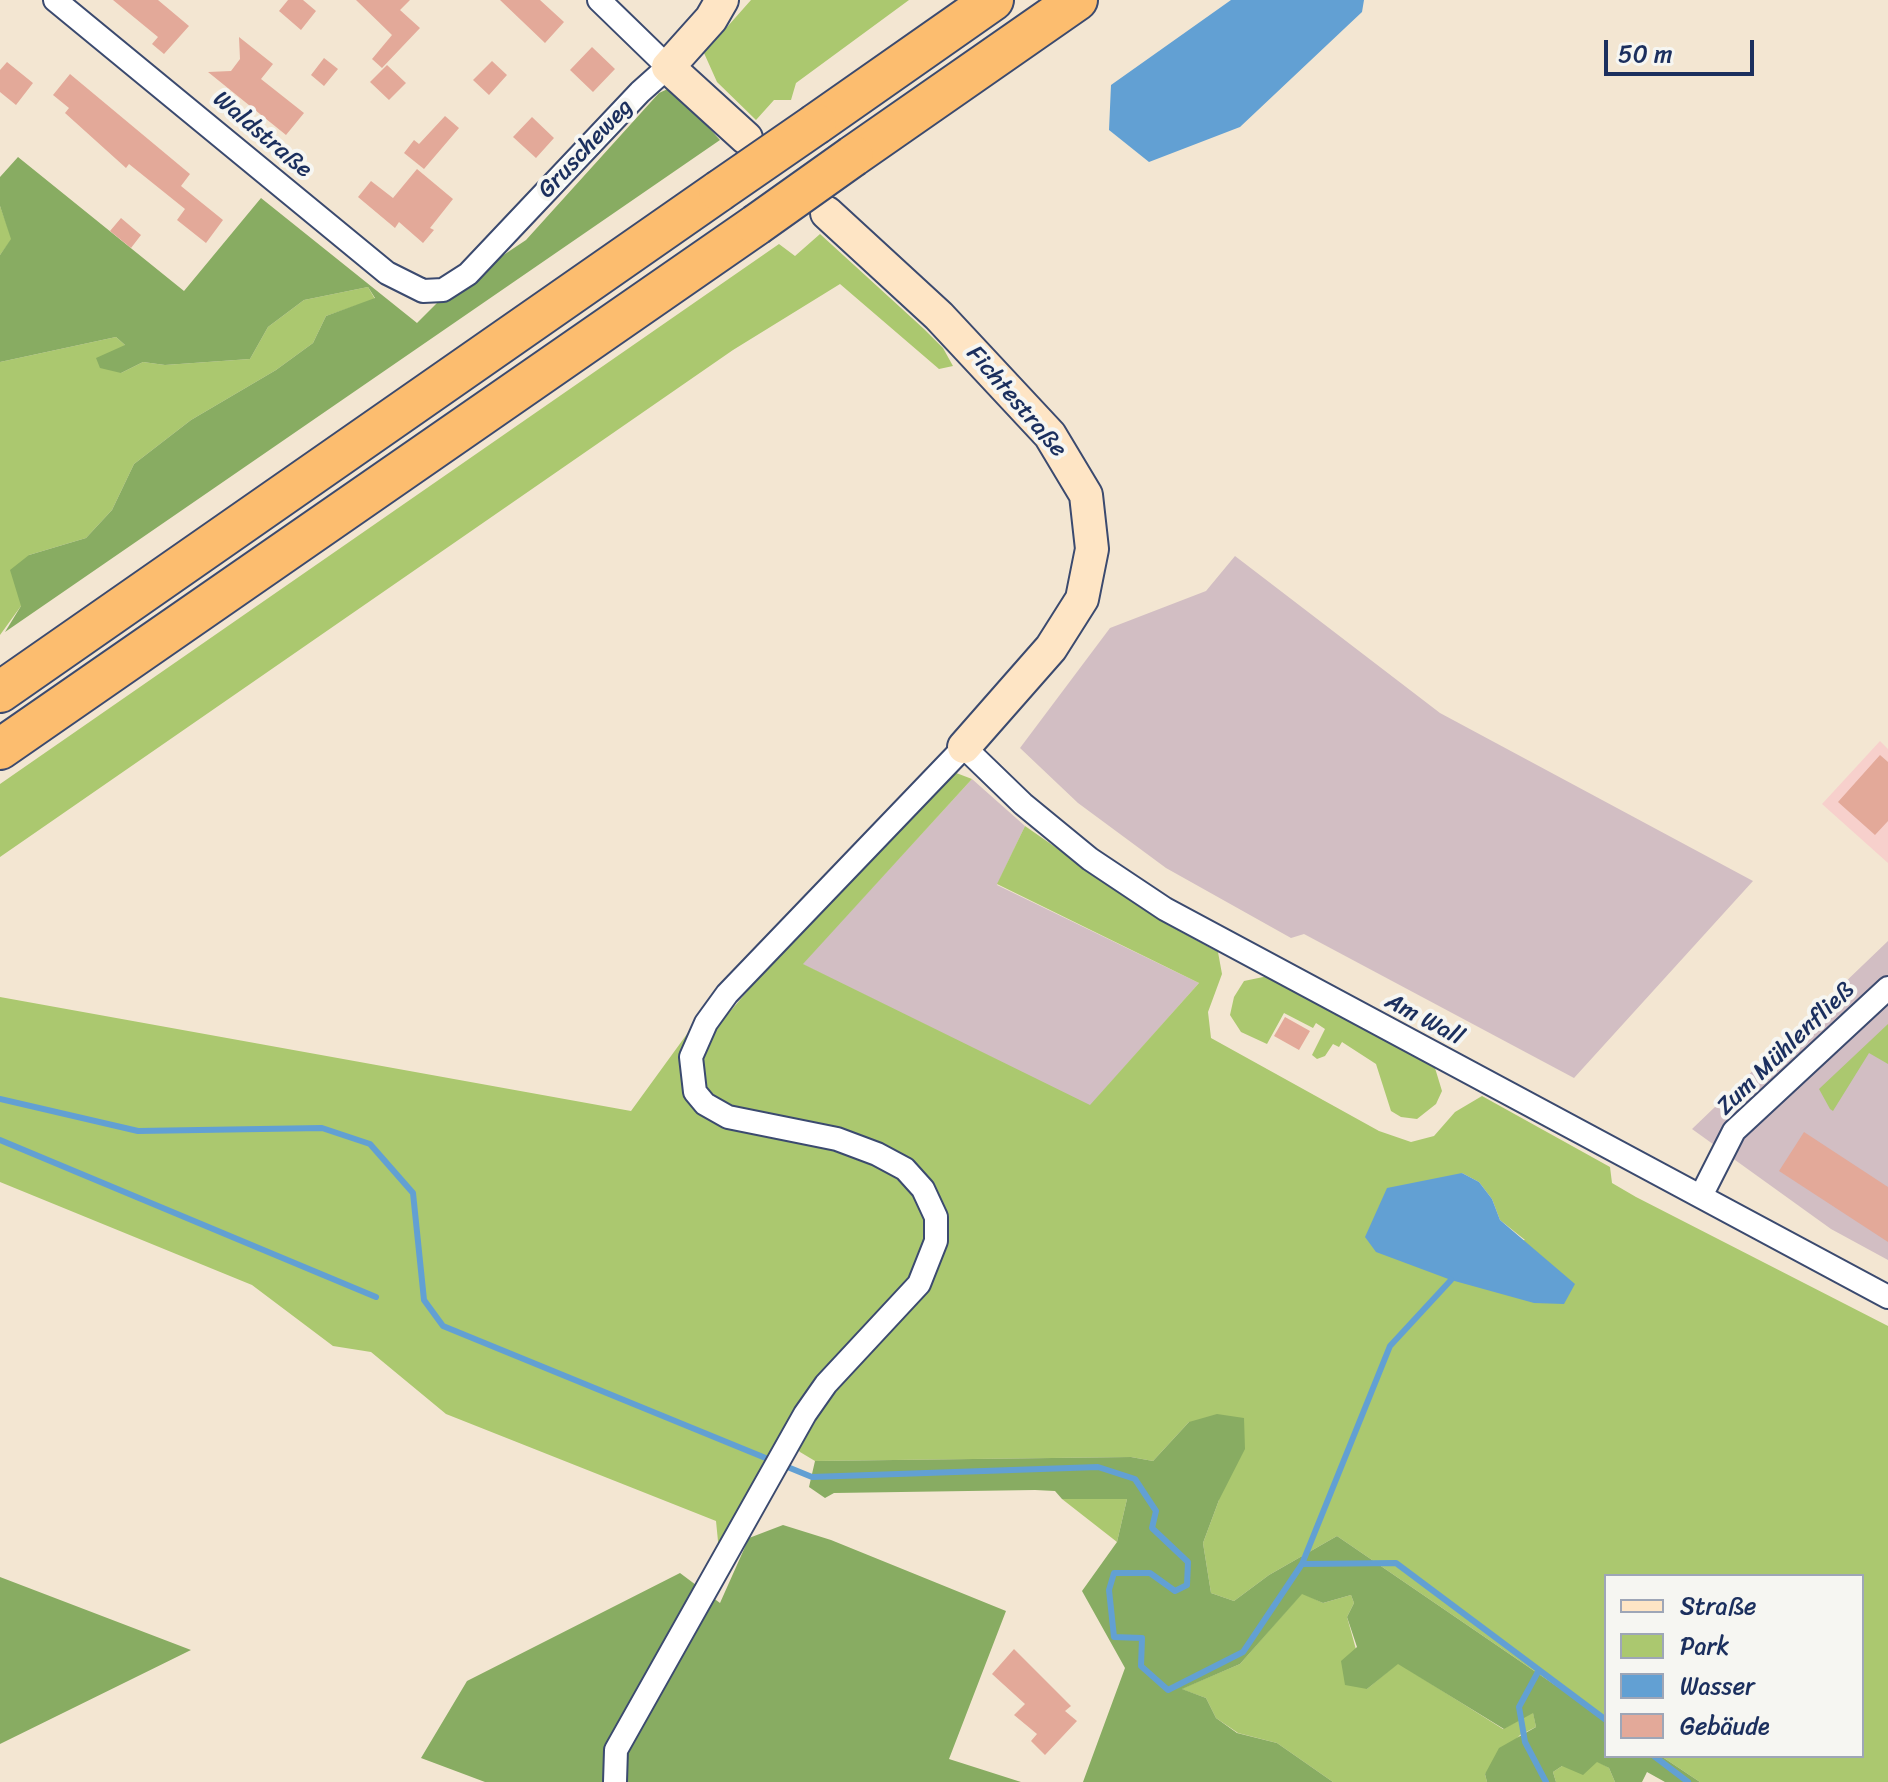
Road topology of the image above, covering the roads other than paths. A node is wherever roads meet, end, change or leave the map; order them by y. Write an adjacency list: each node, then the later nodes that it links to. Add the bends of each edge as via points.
1 (55, 0): 9 (street, Waldstraße, via 387,273 409,287)
2 (599, 0): 6 (street)
3 (722, 0): 6 (street, Gruscheweg)
4 (993, 0): 10 (highway, bridge)
5 (1077, 0): 12 (highway, bridge)
6 (668, 67): 7 (street); 9 (street, Gruscheweg, via 468,274)
7 (746, 138)
8 (827, 213): 11 (street, Fichtestraße, via 939,316 1050,435 1086,495 1092,549 1082,599 1051,648)
9 (443, 290)
10 (0, 692)
11 (964, 747): 14 (street, Am Wall, via 1090,859 1165,909); 16 (street, via 727,994 691,1057 695,1092 728,1117 837,1139 905,1169 923,1189 936,1217 933,1253 919,1284 826,1384 787,1445 616,1750)
12 (0, 749)
13 (1888, 988): 14 (street, Zum Mühlenfließ, via 1734,1131)
14 (1702, 1194): 15 (street, Am Wall)
15 (1888, 1297)
16 (615, 1782)

